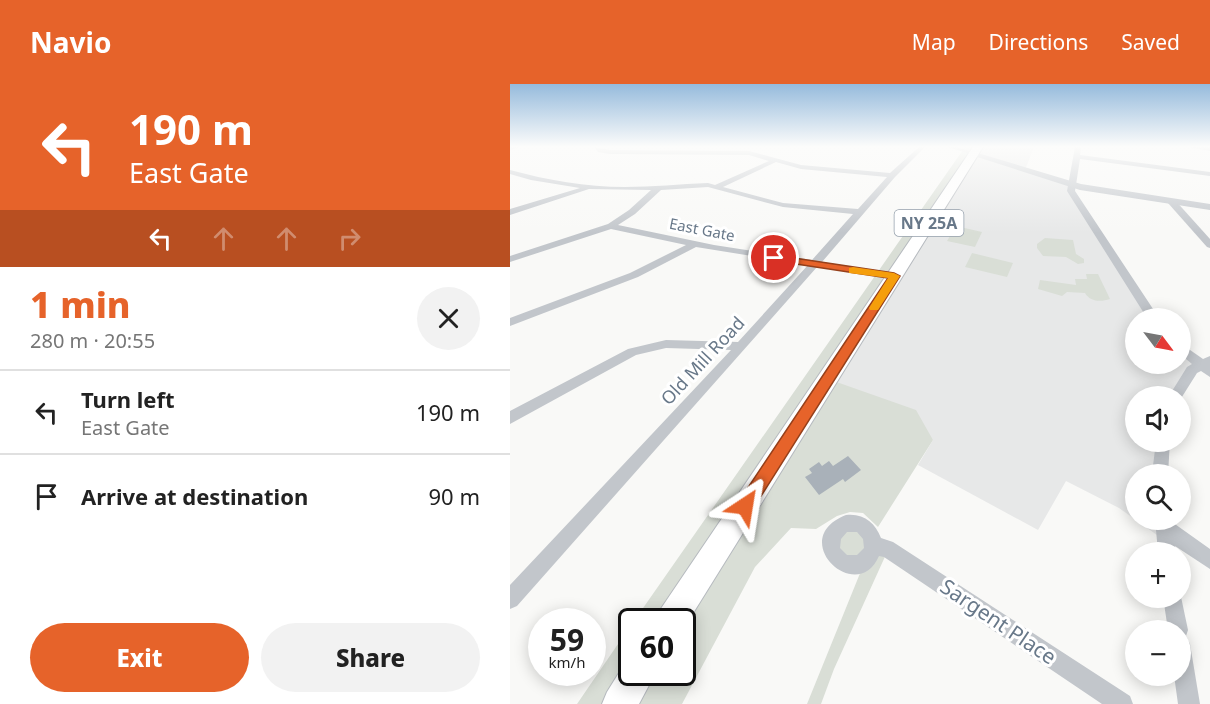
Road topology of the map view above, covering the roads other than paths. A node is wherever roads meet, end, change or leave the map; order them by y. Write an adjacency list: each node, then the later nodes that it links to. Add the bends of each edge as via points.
1 (524, 176): 8 (street)
2 (741, 176): 10 (street)
3 (891, 176): 14 (street, Old Mill Road)
4 (959, 176): 20 (main road, NY 25A)
5 (1046, 176): 7 (street)
6 (1073, 176): 7 (street)
7 (1071, 185): 11 (street); 21 (street, via 1071,192)
8 (589, 187): 9 (street); 13 (street)
9 (659, 187): 10 (street); 15 (street)
10 (716, 187): 14 (street, via 783,205)
11 (1171, 201): 12 (street); 17 (street)
12 (1210, 207)
13 (510, 212)
14 (860, 212): 19 (street, Old Mill Road)
15 (611, 226): 16 (street, East Gate); 18 (street)
16 (695, 244): 19 (street, East Gate); 22 (street, via 634,275)
17 (1210, 245)
18 (510, 259)
19 (814, 264): 20 (street, East Gate); 23 (street, Old Mill Road)
20 (894, 276): 32 (main road, NY 25A)
21 (1146, 308)
22 (510, 322)
23 (741, 346): 27 (street, via 666,344 632,352); 31 (street, Old Mill Road)
24 (1191, 354): 25 (street)
25 (1207, 365): 26 (street, via 1187,376)
26 (1182, 386)
27 (510, 418)
28 (1172, 530): 30 (street)
29 (872, 546): 36 (street, Sargent Place, via 887,548)
30 (1210, 560)
31 (510, 599)
32 (679, 608)
33 (630, 686): 35 (main road)
34 (1187, 686): 37 (street)
35 (619, 704)
36 (1122, 704)
37 (1190, 704)

